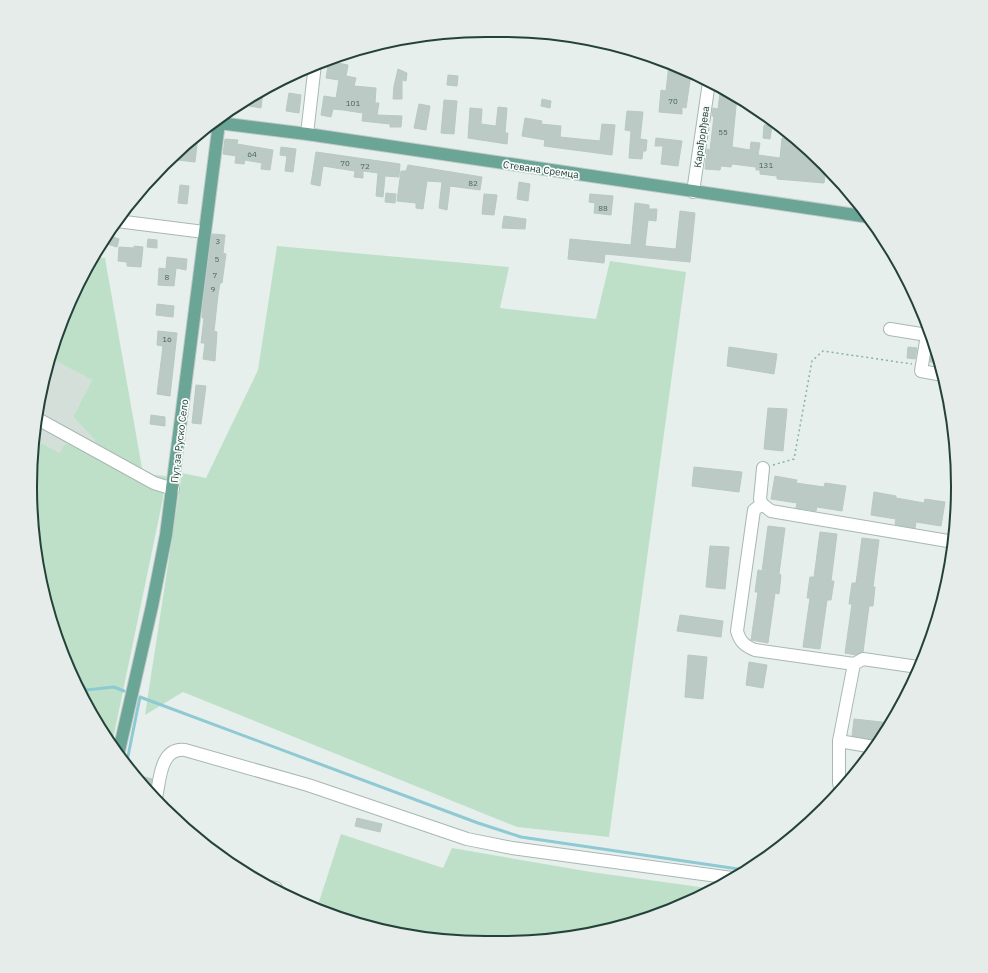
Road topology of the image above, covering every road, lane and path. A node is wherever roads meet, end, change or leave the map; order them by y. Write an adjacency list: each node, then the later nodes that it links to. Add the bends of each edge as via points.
1 (314, 71): 5 (street)
2 (708, 87): 6 (street, Карађорђева)
3 (222, 124): 5 (main road, Стевана Сремца)
4 (215, 128): 9 (main road, Пут за Руско Село)
5 (307, 134): 6 (main road, Стевана Сремца)
6 (694, 192): 7 (main road, Стевана Сремца)
7 (860, 216)
8 (124, 222): 9 (street)
9 (204, 232): 17 (main road, Пут за Руско Село)
10 (890, 329): 11 (street)
11 (923, 332)
12 (926, 339): 13 (street)
13 (922, 366): 14 (street, via 921,371); 16 (path, via 823,351 812,361 794,459)
14 (937, 373)
15 (42, 421): 17 (street, via 154,483)
16 (763, 468): 18 (street, via 760,495)
17 (173, 489): 24 (main road, Пут за Руско Село, via 152,606)
18 (762, 504): 19 (street, via 777,513); 20 (street, via 754,510 737,631 739,640 755,650)
19 (947, 541)
20 (854, 664): 21 (street, via 863,659); 22 (street)
21 (914, 666)
22 (840, 741): 23 (street); 25 (street)
23 (868, 745)
24 (120, 746)
25 (839, 783)
26 (157, 792): 27 (street, via 166,757 174,750 185,750 308,785 467,839 512,848)
27 (724, 877)

